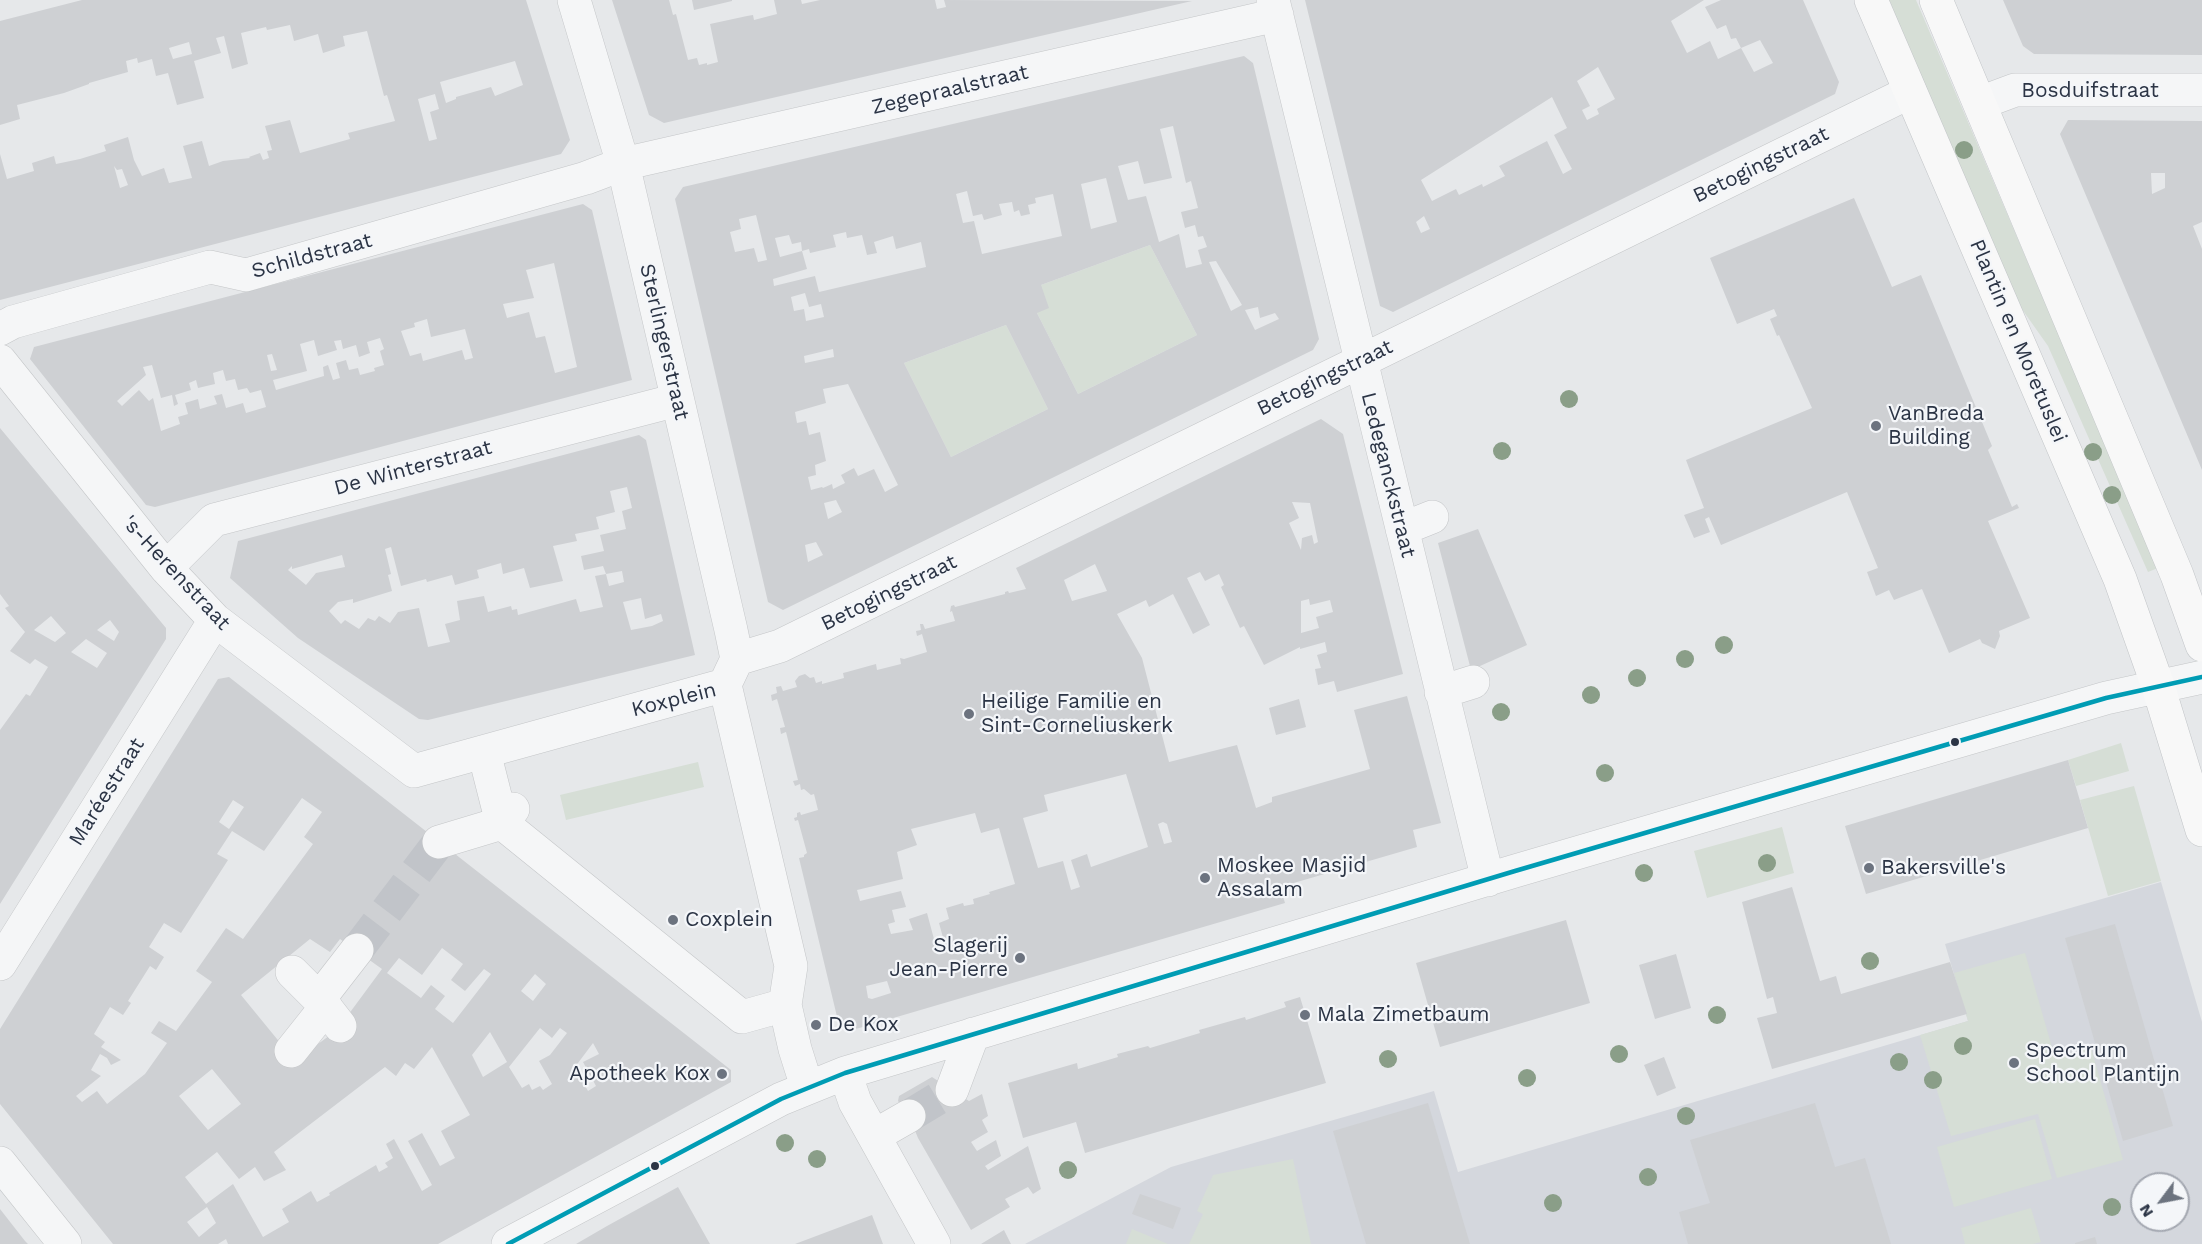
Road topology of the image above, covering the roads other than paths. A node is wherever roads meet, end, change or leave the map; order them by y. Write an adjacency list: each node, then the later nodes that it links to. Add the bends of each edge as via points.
1 (574, 0): 8 (street, Sterlingerstraat)
2 (1870, 0): 6 (main road, Plantin en Moretuslei)
3 (1936, 0): 7 (main road)
4 (1275, 7): 8 (street, Zegepraalstraat); 10 (street, Ledeganckstraat)
5 (2202, 90): 7 (street, Bosduifstraat, via 2015,90)
6 (1910, 92): 10 (street, Betogingstraat); 19 (main road, Plantin en Moretuslei, via 2120,579)
7 (1980, 103): 15 (main road)
8 (623, 164): 9 (street, Schildstraat, via 246,275 210,267 13,322); 12 (street, Sterlingerstraat)
9 (0, 329)
10 (1360, 360): 16 (street, Betogingstraat); 20 (street, Ledeganckstraat, via 1417,523)
11 (0, 362): 13 (street, 's-Herenstraat)
12 (677, 400): 13 (street, De Winterstraat, via 214,520); 16 (street, Sterlingerstraat)
13 (166, 568): 14 (street, 's-Herenstraat)
14 (215, 620): 21 (street, 's-Herenstraat, via 414,771); 27 (street, Maréestraat)
15 (2202, 645)
16 (731, 672): 21 (street, Koxplein); 29 (street, Koxplein, via 791,966)
17 (2202, 677): 19 (street)
18 (1473, 682): 20 (street)
19 (2158, 686): 23 (main road, Plantin en Moretuslei); 25 (street)
20 (1441, 692): 25 (street, Ledeganckstraat)
21 (484, 752): 22 (street)
22 (507, 816): 24 (street); 29 (street, via 742,1017)
23 (2202, 830)
24 (440, 842)
25 (1488, 880): 31 (street)
26 (357, 950): 30 (street)
27 (0, 964)
28 (292, 972): 30 (street)
29 (785, 1005): 34 (street, Koxplein)
30 (328, 1010): 32 (street)
31 (973, 1034): 33 (street); 35 (street)
32 (291, 1051)
33 (844, 1073): 34 (street); 37 (street)
34 (807, 1087): 40 (street)
35 (952, 1090)
36 (909, 1116): 37 (street)
37 (874, 1136): 41 (street)
38 (0, 1163): 39 (street)
39 (65, 1244)
40 (508, 1244)
41 (934, 1244)

